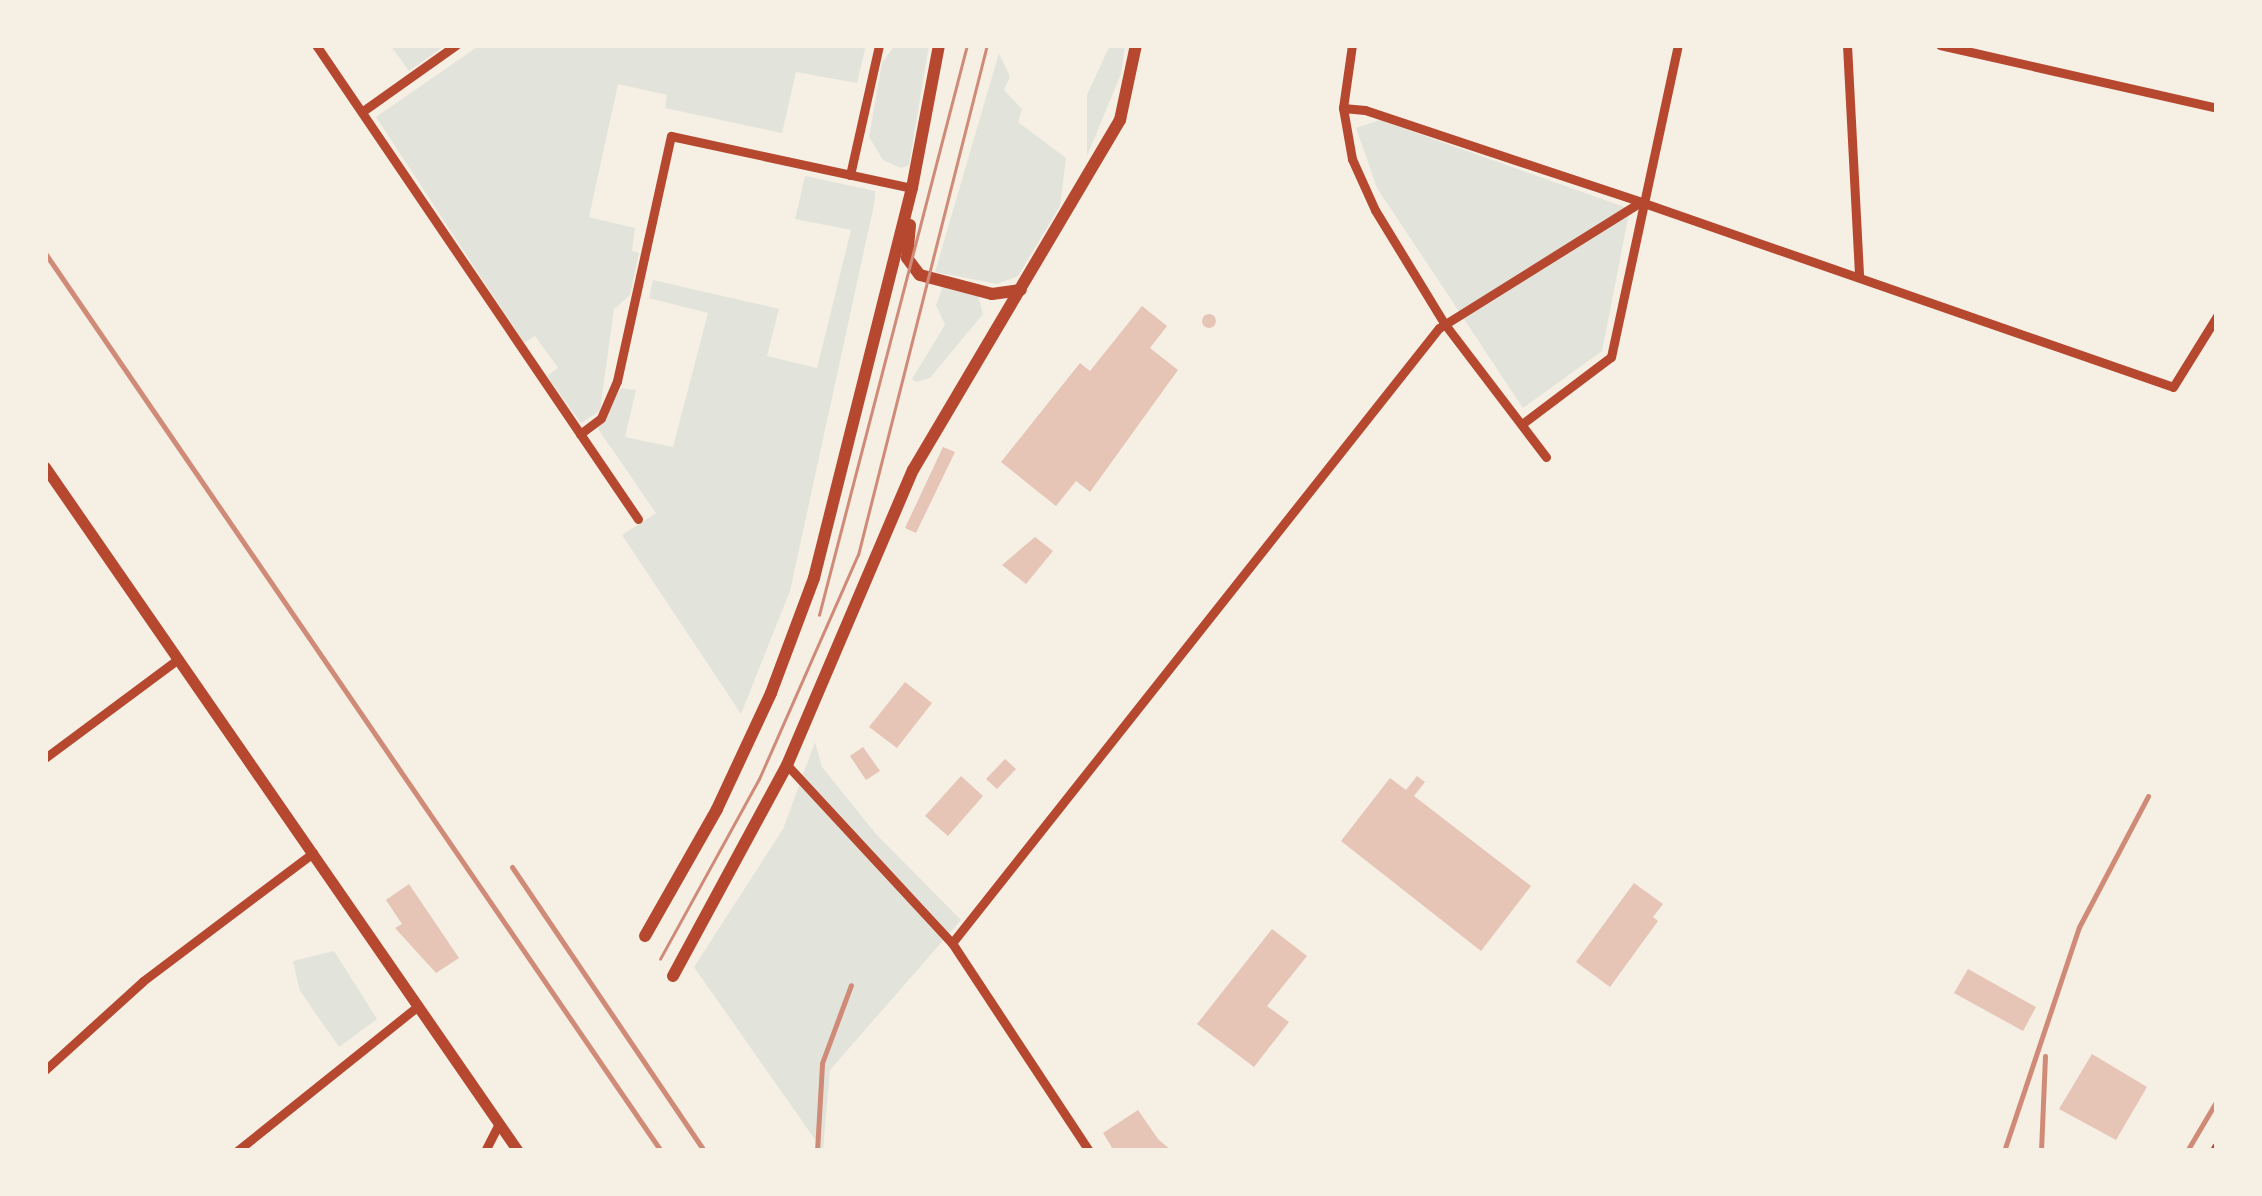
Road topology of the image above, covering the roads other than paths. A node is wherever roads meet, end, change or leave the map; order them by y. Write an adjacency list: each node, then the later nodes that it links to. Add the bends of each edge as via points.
1 (316, 45): 12 (street)
2 (456, 45): 12 (street)
3 (878, 45): 13 (street)
4 (939, 45): 14 (main road)
5 (1136, 45): 17 (main road, via 1120,120)
6 (1352, 45): 10 (street)
7 (1678, 45): 15 (street)
8 (1847, 45): 16 (street)
9 (1940, 45): 11 (street)
10 (1343, 108): 15 (street); 19 (street, via 1367,195)
11 (2217, 108)
12 (363, 111): 21 (street)
13 (850, 175): 14 (street); 21 (street, via 672,136 616,381 601,418)
14 (912, 188): 17 (main road, via 906,252 914,270 992,294); 29 (main road, via 830,524 768,700)
15 (1641, 202): 16 (street); 19 (street); 20 (street, via 1611,358)
16 (1859, 276): 18 (street, via 2174,387)
17 (1020, 290): 27 (main road, via 913,470)
18 (2217, 316)
19 (1444, 323): 20 (street); 30 (street)
20 (1522, 424): 22 (street)
21 (580, 434): 24 (street)
22 (1546, 456)
23 (47, 473): 25 (street)
24 (638, 520)
25 (177, 660): 26 (street); 28 (street)
26 (45, 758)
27 (787, 765): 30 (street); 31 (main road)
28 (313, 853): 32 (street); 33 (street, via 143,981)
29 (645, 936)
30 (952, 943): 38 (street)
31 (673, 976)
32 (418, 1006): 34 (street); 35 (street)
33 (45, 1070)
34 (500, 1124): 36 (street); 37 (street)
35 (237, 1151)
36 (485, 1151)
37 (518, 1151)
38 (1089, 1151)

